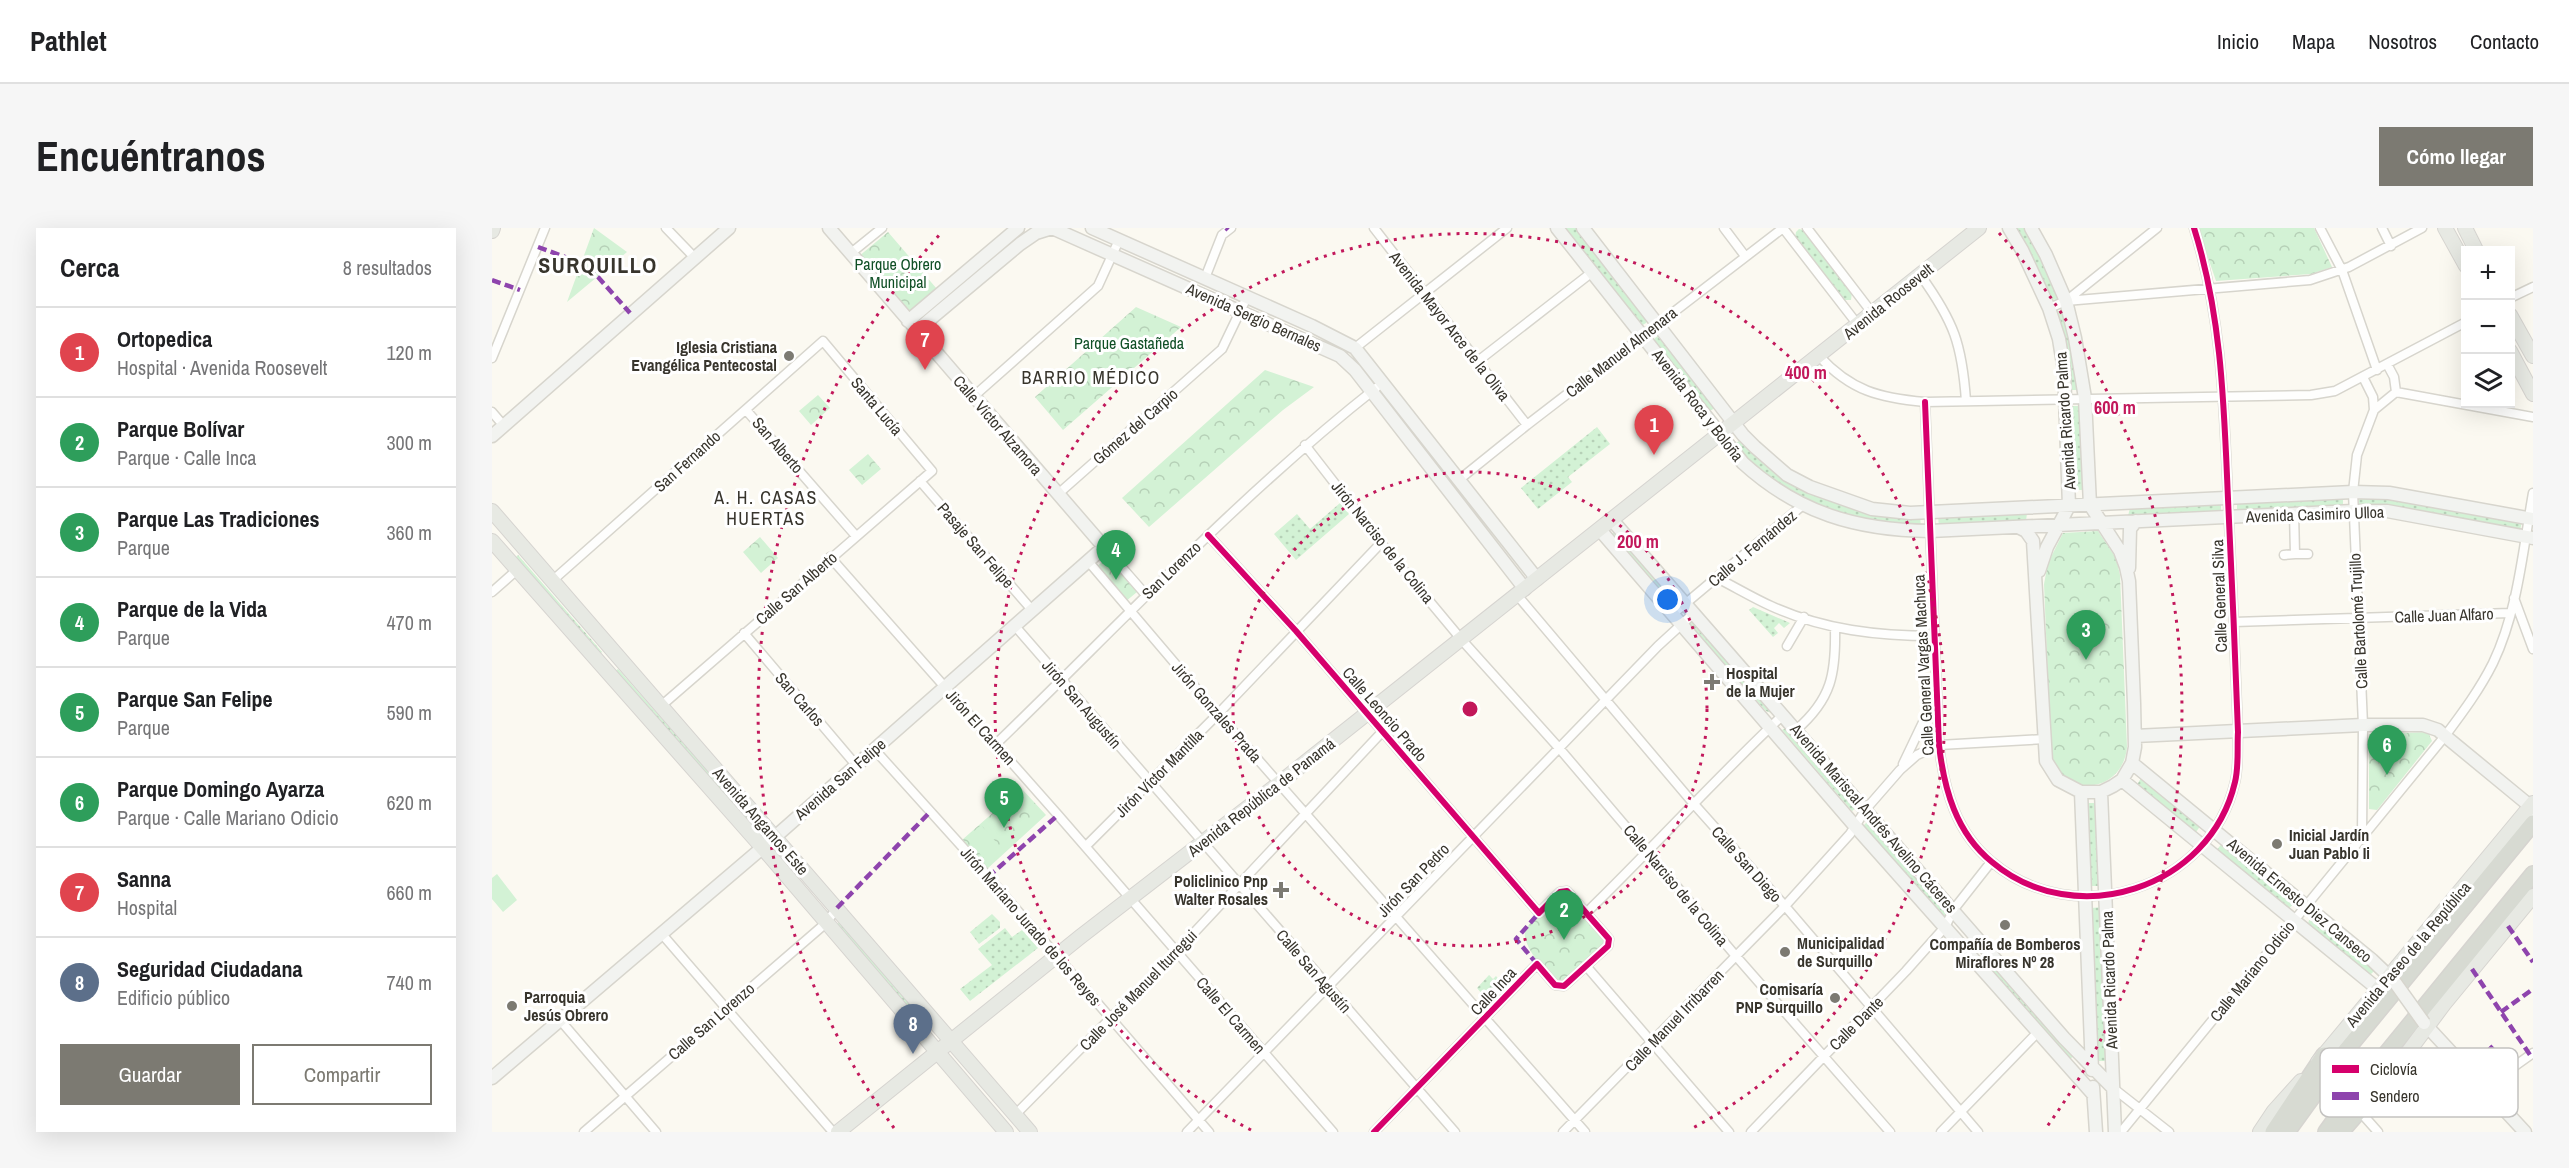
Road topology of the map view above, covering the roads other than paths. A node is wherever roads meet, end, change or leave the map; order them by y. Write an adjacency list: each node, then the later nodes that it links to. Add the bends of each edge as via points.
1 (545, 228): 64 (street)
2 (666, 228): 34 (street)
3 (729, 228): 34 (street)
4 (829, 228): 30 (street, Calle Víctor Alzamora)
5 (882, 228): 30 (street)
6 (1018, 228): 50 (street)
7 (1092, 228): 27 (street, Avenida Sergio Bernales)
8 (1231, 228): 39 (street, via 1222,235)
9 (1374, 228): 43 (street, Avenida Mayor Arce de la Oliva)
10 (1507, 228): 43 (street)
11 (1557, 228): 37 (street, Avenida Roca y Boloña)
12 (1583, 228): 52 (street, Avenida Roca y Boloña)
13 (1724, 228): 32 (street)
14 (1783, 228): 32 (street, Calle Manuel Almenara); 53 (street)
15 (1807, 228): 49 (street)
16 (1979, 228): 38 (main road, Avenida Roosevelt)
17 (2009, 228): 47 (street, Avenida Ricardo Palma)
18 (2031, 228): 46 (street, Avenida Ricardo Palma)
19 (2157, 228): 46 (street)
20 (2194, 228): 42 (street, Calle General Silva)
21 (2320, 228): 36 (street)
22 (2382, 228): 28 (street)
23 (2422, 228): 28 (street)
24 (2445, 228): 33 (main road)
25 (2464, 228): 29 (main road)
26 (1044, 229): 31 (street, Avenida Sergio Bernales, via 1052,228); 56 (street, Avenida Sergio Bernales, via 1020,244)
27 (1119, 240): 31 (street); 35 (street, Avenida Sergio Bernales)
28 (2391, 246): 36 (street)
29 (2474, 246)
30 (851, 253): 50 (street, Calle Víctor Alzamora)
31 (1113, 255): 40 (street, Avenida Sergio Bernales); 73 (street, via 1098,286)
32 (1745, 256): 52 (street, Calle Manuel Almenara)
33 (2461, 257)
34 (695, 258): 85 (street)
35 (1177, 265): 39 (street, Avenida Sergio Bernales); 40 (street)
36 (2342, 270): 42 (street, via 2310,280); 67 (street)
37 (1591, 273): 57 (street, Avenida Roca y Boloña); 65 (street)
38 (1921, 276): 49 (main road, Avenida Roosevelt); 77 (street, via 1940,302 1959,342)
39 (1205, 278): 45 (street, Avenida Sergio Bernales)
40 (1171, 280): 48 (street, Avenida Sergio Bernales)
41 (2533, 287): 44 (street)
42 (2211, 289): 46 (street); 74 (street, Calle General Silva)
43 (1424, 292): 60 (street); 65 (street, Avenida Mayor Arce de la Oliva)
44 (2515, 296)
45 (1247, 297): 48 (street, Gómez del Carpio); 55 (street, Avenida Sergio Bernales)
46 (2066, 301): 47 (street); 75 (street, Avenida Ricardo Palma)
47 (2049, 308): 76 (street, Avenida Ricardo Palma, via 2059,339)
48 (1241, 310): 58 (street, Avenida Sergio Bernales); 94 (street, Gómez del Carpio, via 1222,349)
49 (1873, 314): 53 (main road, Avenida Roosevelt)
50 (908, 321): 56 (street, Calle Víctor Alzamora)
51 (2515, 322): 63 (main road)
52 (1657, 325): 57 (street, Calle Manuel Almenara); 84 (street, Avenida Roca y Boloña)
53 (1858, 325): 62 (main road, Avenida Roosevelt)
54 (2461, 325): 66 (street)
55 (1312, 326): 58 (street); 60 (street, Avenida Sergio Bernales)
56 (916, 331): 73 (street, Calle Víctor Alzamora)
57 (1643, 336): 83 (street, Calle Manuel Almenara); 86 (street, Avenida Roca y Boloña)
58 (1306, 339): 70 (street, Avenida Sergio Bernales, via 1340,356)
59 (823, 341): 79 (street, San Fernando); 89 (street, Santa Lucía)
60 (1355, 348): 69 (street, Avenida Sergio Bernales)
61 (2513, 354): 72 (main road)
62 (1820, 356): 78 (street, via 1856,387 1896,399); 84 (main road, Avenida Roosevelt)
63 (2533, 356)
64 (492, 358)
65 (1478, 361): 83 (street, Avenida Mayor Arce de la Oliva)
66 (2387, 364): 67 (street); 71 (street)
67 (2377, 370): 68 (street)
68 (2363, 377): 74 (street, via 2324,394); 80 (street, via 2373,397)
69 (1383, 383): 70 (street, San Lorenzo); 90 (street, Avenida Sergio Bernales)
70 (1371, 392): 88 (street, San Lorenzo); 134 (street, Avenida Sergio Bernales)
71 (2396, 392): 80 (street); 82 (street)
72 (2533, 394)
73 (973, 397): 94 (street, Calle Víctor Alzamora)
74 (2224, 397): 75 (street); 95 (street, Calle General Silva)
75 (2085, 398): 76 (street); 98 (street, Avenida Ricardo Palma)
76 (2066, 399): 77 (street); 99 (street, Avenida Ricardo Palma)
77 (1966, 401): 78 (street)
78 (1925, 402): 103 (street, Calle General Vargas Machuca)
79 (746, 410): 115 (street, San Alberto); 130 (street, San Fernando)
80 (2374, 410): 92 (street, Calle Bartolomé Trujillo, via 2357,455)
81 (492, 412): 85 (street)
82 (2533, 417)
83 (1527, 424): 90 (street, Calle Manuel Almenara)
84 (1734, 424): 86 (main road, Avenida Roosevelt); 103 (street, Avenida Roca y Boloña, via 1782,470 1810,486 1872,509)
85 (504, 426): 87 (street)
86 (1719, 435): 97 (street, Avenida Roca y Boloña, via 1757,476); 107 (main road, Avenida Roosevelt)
87 (492, 436)
88 (1305, 445): 114 (street, San Lorenzo); 118 (street, Jirón Narciso de la Colina)
89 (932, 471): 91 (street, Calle San Alberto)
90 (1460, 479): 129 (street, Avenida Sergio Bernales)
91 (920, 481): 115 (street, Calle San Alberto); 138 (street, Pasaje San Felipe)
92 (2353, 492): 95 (street, Avenida Casimiro Ulloa); 102 (street, Calle Bartolomé Trujillo); 106 (street, Avenida Casimiro Ulloa, via 2401,495)
93 (2533, 493): 106 (street, Calle Mariano Odicio)
94 (1058, 494): 120 (street, Calle Víctor Alzamora)
95 (2228, 498): 96 (street, Avenida Casimiro Ulloa); 105 (street, Calle General Silva)
96 (2132, 503): 98 (street, Avenida Casimiro Ulloa); 108 (street, Avenida Ricardo Palma, via 2126,512)
97 (1803, 505): 113 (street, Avenida Roca y Boloña, via 1848,522 1901,531); 128 (street, Calle J. Fernández)
98 (2090, 505): 99 (street, Avenida Casimiro Ulloa); 109 (street, Avenida Ricardo Palma)
99 (2069, 506): 100 (street, Avenida Roca y Boloña); 110 (street, Avenida Ricardo Palma)
100 (2022, 508): 103 (street, Avenida Roca y Boloña); 111 (street, via 2030,517 2028,525)
101 (492, 511): 119 (main road, Avenida Angamos Este)
102 (2353, 511): 104 (street, Avenida Casimiro Ulloa); 116 (street, Avenida Casimiro Ulloa, via 2387,511); 144 (street, Calle Bartolomé Trujillo)
103 (1929, 512): 113 (street, Calle General Vargas Machuca)
104 (2294, 513): 105 (street, Avenida Casimiro Ulloa); 121 (street)
105 (2229, 517): 108 (street, Avenida Casimiro Ulloa); 145 (street, Calle General Silva)
106 (2531, 518): 116 (street, Calle Mariano Odicio)
107 (1612, 520): 112 (main road, Avenida Roosevelt); 137 (street, Avenida Mariscal Andrés Avelino Cáceres)
108 (2134, 521): 109 (street, Avenida Casimiro Ulloa); 132 (street, Avenida Ricardo Palma, via 2130,529)
109 (2102, 523): 110 (street, Avenida Casimiro Ulloa); 132 (street, Avenida Ricardo Palma, via 2120,551)
110 (2058, 525): 111 (street, Avenida Roca y Boloña); 131 (street, Avenida Ricardo Palma)
111 (2021, 527): 113 (street, Avenida Roca y Boloña); 131 (street, Avenida Ricardo Palma, via 2033,541)
112 (1600, 530): 129 (main road, Avenida República de Panamá); 142 (street, Avenida Mariscal Andrés Avelino Cáceres)
113 (1929, 531): 151 (street, Calle General Vargas Machuca)
114 (1208, 534): 135 (street, San Lorenzo); 149 (street, Calle Leoncio Prado)
115 (856, 536): 125 (street, Calle San Alberto)
116 (2529, 537): 136 (street, Calle Mariano Odicio)
117 (492, 541): 124 (main road, Avenida Angamos Este)
118 (1381, 543): 149 (street, Jirón Víctor Mantilla); 152 (street, Jirón Narciso de la Colina)
119 (521, 545): 124 (main road); 130 (main road, Avenida Angamos Este)
120 (1104, 547): 126 (street, Avenida San Felipe); 135 (street, Calle Víctor Alzamora)
121 (2295, 554): 122 (street); 123 (street)
122 (2308, 554)
123 (2284, 555)
124 (507, 557): 127 (main road, Avenida Angamos Este)
125 (830, 557): 150 (street, Calle San Alberto); 157 (street, Jirón El Carmen)
126 (1088, 561): 138 (street, Avenida San Felipe); 139 (street, Jirón Gonzales Prada)
127 (518, 569): 133 (street); 198 (main road, Avenida Angamos Este)
128 (1721, 575): 137 (street, Calle J. Fernández); 143 (street, via 1728,584 1773,607)
129 (1538, 579): 134 (main road, Avenida República de Panamá)
130 (552, 581): 159 (main road, Avenida Angamos Este)
131 (2037, 581): 170 (street, Avenida Ricardo Palma)
132 (2128, 581): 169 (street, Avenida Ricardo Palma)
133 (492, 591)
134 (1521, 592): 152 (main road, Avenida República de Panamá); 158 (street, Calle San Diego)
135 (1146, 595): 139 (street, San Lorenzo)
136 (2514, 598): 141 (street, Calle Mariano Odicio); 154 (street)
137 (1685, 603): 140 (street, Avenida Mariscal Andrés Avelino Cáceres); 142 (street, Calle J. Fernández)
138 (1032, 610): 147 (street, Avenida San Felipe)
139 (1130, 611): 156 (street, San Lorenzo); 160 (street, Jirón Gonzales Prada)
140 (1694, 613): 146 (street, Jirón San Pedro); 162 (street, Avenida Mariscal Andrés Avelino Cáceres)
141 (2510, 613): 144 (street, Calle Juan Alfaro); 168 (street, Calle Mariano Odicio, via 2493,663)
142 (1673, 614): 146 (street, Avenida Mariscal Andrés Avelino Cáceres)
143 (1804, 617): 148 (street); 153 (street)
144 (2359, 618): 145 (street, Calle Juan Alfaro); 163 (street, Calle Bartolomé Trujillo)
145 (2234, 622): 167 (street, Calle General Silva)
146 (1683, 624): 158 (street, Jirón San Pedro); 164 (street, Avenida Mariscal Andrés Avelino Cáceres)
147 (1015, 626): 156 (street, Jirón San Augustín); 157 (street, Avenida San Felipe)
148 (1835, 628): 151 (street, via 1874,635); 165 (street, via 1830,686 1821,705)
149 (1296, 631): 160 (street, Jirón Víctor Mantilla); 161 (street, Calle Leoncio Prado)
150 (744, 633): 159 (street, Calle San Alberto); 176 (street, San Carlos)
151 (1935, 636): 155 (street, Calle General Vargas Machuca)
152 (1461, 639): 161 (main road, Avenida República de Panamá); 173 (street, Calle Narciso de la Colina)
153 (1787, 646)
154 (2533, 649)
155 (1936, 670): 172 (street, Calle General Vargas Machuca); 177 (street, Calle Manuel Irribarren, via 1924,718)
156 (1061, 681): 171 (street, San Lorenzo); 179 (street, Jirón San Augustín)
157 (945, 687): 171 (street, Jirón El Carmen); 174 (street, Avenida San Felipe)
158 (1606, 700): 173 (street, Jirón San Pedro); 183 (street, Calle San Diego)
159 (661, 706): 194 (main road, Avenida Angamos Este)
160 (1218, 714): 179 (street, Jirón Víctor Mantilla); 180 (street, Jirón Gonzales Prada)
161 (1366, 714): 166 (street, Calle Leoncio Prado); 180 (main road, Avenida República de Panamá)
162 (1783, 715): 164 (street); 165 (street, Avenida Mariscal Andrés Avelino Cáceres)
163 (2363, 725): 167 (street); 168 (street, via 2423,725); 186 (street, Calle Bartolomé Trujillo)
164 (1771, 726): 183 (street); 190 (street, Avenida Mariscal Andrés Avelino Cáceres)
165 (1796, 729): 185 (street, Avenida Mariscal Andrés Avelino Cáceres)
166 (1382, 732): 187 (street, Calle José Manuel Iturregui); 192 (street, Calle Leoncio Prado)
167 (2238, 732): 169 (street); 191 (street, Calle General Silva, via 2235,783)
168 (2445, 735): 184 (street); 188 (street, Calle Mariano Odicio)
169 (2135, 736): 175 (street, Avenida Ricardo Palma)
170 (2045, 739): 172 (street, Calle Manuel Irribarren); 181 (street, Avenida Ricardo Palma, via 2050,771 2067,787)
171 (996, 744): 197 (street, Jirón El Carmen)
172 (1939, 745): 177 (street, Calle Manuel Irribarren); 200 (street, Calle General Vargas Machuca, via 1942,775 1955,813)
173 (1559, 748): 192 (street, Jirón San Pedro); 199 (street, Calle Narciso de la Colina)
174 (874, 749): 176 (street, Avenida San Felipe); 220 (street, Jirón Mariano Jurado de los Reyes)
175 (2132, 763): 178 (street, Avenida Ricardo Palma); 191 (street, Avenida Ernesto Diez Canseco)
176 (856, 765): 194 (street, Avenida San Felipe)
177 (1900, 770): 185 (street, Calle Manuel Irribarren)
178 (2122, 780): 182 (street, Avenida Ricardo Palma); 196 (street, Avenida Ernesto Diez Canseco)
179 (1151, 782): 195 (street, Calle San Agustín); 197 (street, Jirón Víctor Mantilla)
180 (1279, 782): 187 (street, Jirón Gonzales Prada); 195 (main road, Avenida República de Panamá)
181 (2081, 792): 182 (street, Avenida Ricardo Palma); 203 (street, Avenida Ricardo Palma)
182 (2101, 792): 204 (street, Avenida Ricardo Palma)
183 (1693, 803): 199 (street); 208 (street, Calle San Diego)
184 (2532, 807): 226 (main road, Avenida Paseo de la República)
185 (1866, 809): 190 (street, Calle Manuel Irribarren); 210 (street, Avenida Mariscal Andrés Avelino Cáceres)
186 (2362, 809): 188 (street, via 2368,818); 193 (street, Calle Bartolomé Trujillo)
187 (1307, 815): 202 (street, Calle José Manuel Iturregui); 213 (street, Jirón Gonzales Prada)
188 (2377, 819): 193 (street, Calle Mariano Odicio)
189 (2533, 823): 240 (highway)
190 (1855, 826): 208 (street, Calle Manuel Irribarren); 216 (street, Avenida Mariscal Andrés Avelino Cáceres)
191 (2214, 829): 196 (street, Calle General Silva); 207 (street, Avenida Ernesto Diez Canseco)
192 (1474, 836): 212 (street, Calle Leoncio Prado); 213 (street, Jirón San Pedro)
193 (2362, 836): 207 (street, Calle Mariano Odicio)
194 (775, 837): 198 (street, Avenida San Felipe); 209 (main road, Avenida Angamos Este)
195 (1202, 843): 202 (street, Calle San Agustín); 206 (main road, Avenida República de Panamá)
196 (2202, 845): 204 (street, Calle General Silva, via 2189,860 2157,881); 214 (street, Avenida Ernesto Diez Canseco)
197 (1086, 846): 206 (street, Jirón El Carmen)
198 (762, 847): 215 (main road, Avenida Angamos Este); 217 (street, Avenida San Felipe)
199 (1648, 852): 211 (street); 221 (street, Calle Narciso de la Colina)
200 (1991, 862): 203 (street, Calle General Vargas Machuca, via 2024,883 2069,896); 210 (street, Calle Dante)
201 (2533, 874): 241 (highway)
202 (1239, 886): 218 (street, Calle José Manuel Iturregui); 227 (street, Calle San Agustín)
203 (2086, 896): 204 (street, Calle General Vargas Machuca); 238 (street, Avenida Ricardo Palma)
204 (2106, 896): 256 (street, Avenida Ricardo Palma)
205 (2533, 896): 234 (main road)
206 (1130, 899): 218 (street, Calle El Carmen); 220 (main road, Avenida República de Panamá)
207 (2305, 905): 214 (street, Calle Mariano Odicio); 222 (street, Avenida Ernesto Diez Canseco)
208 (1785, 906): 221 (street, Calle Manuel Irribarren); 230 (street, Calle San Diego)
209 (837, 908): 215 (street, Calle San Lorenzo); 236 (main road, Avenida Angamos Este)
210 (1954, 909): 216 (street, Calle Dante); 219 (street, Avenida Mariscal Andrés Avelino Cáceres)
211 (1586, 913): 212 (street, Calle Inca, via 1564,890); 223 (street, Calle Inca, via 1610,942)
212 (1539, 914)
213 (1396, 916): 227 (street, Jirón San Pedro); 232 (street, Jirón Gonzales Prada)
214 (2293, 920): 225 (street, Avenida Ernesto Diez Canseco); 259 (street, Calle Mariano Odicio)
215 (826, 922): 229 (street, Calle San Lorenzo); 245 (main road, Avenida Angamos Este)
216 (1945, 927): 224 (street, Avenida Mariscal Andrés Avelino Cáceres); 230 (street, Calle Dante)
217 (661, 933): 229 (street); 233 (street, Avenida San Felipe)
218 (1176, 952): 231 (street, Calle José Manuel Iturregui); 246 (street, Calle El Carmen)
219 (1992, 953): 224 (street); 244 (street, Avenida Mariscal Andrés Avelino Cáceres)
220 (1057, 956): 231 (street, Jirón Mariano Jurado de los Reyes); 236 (main road, Avenida República de Panamá)
221 (1735, 956): 237 (street, Calle Manuel Irribarren); 248 (street, Calle Narciso de la Colina)
222 (2372, 960): 225 (street, via 2369,970); 226 (street, Avenida Ernesto Diez Canseco)
223 (1587, 967): 232 (street, Calle Inca, via 1561,987 1537,964); 237 (street)
224 (1981, 968): 235 (street, Avenida Mariscal Andrés Avelino Cáceres)
225 (2359, 974): 228 (street, Avenida Ernesto Diez Canseco)
226 (2392, 978): 228 (main road, Avenida Paseo de la República); 234 (street, Avenida Ernesto Diez Canseco, bridge)
227 (1328, 986): 246 (street, Jirón San Pedro); 255 (street, Calle San Agustín)
228 (2379, 990): 239 (main road, Avenida Paseo de la República)
229 (726, 1008): 258 (street, Calle San Lorenzo); 274 (street)
230 (1872, 1009): 248 (street, Calle Dante); 260 (street, Calle San Diego)
231 (1111, 1019): 261 (street, Calle José Manuel Iturregui); 267 (street, Jirón Mariano Jurado de los Reyes)
232 (1485, 1019): 255 (street, Calle Inca); 268 (street, Jirón Gonzales Prada)
233 (560, 1020): 253 (street, Avenida San Felipe); 258 (street)
234 (2425, 1025): 242 (main road); 243 (street, Avenida Ernesto Diez Canseco)
235 (2037, 1033): 257 (street, Avenida Mariscal Andrés Avelino Cáceres); 260 (street)
236 (952, 1041): 245 (main road, Avenida República de Panamá); 261 (main road, Avenida Angamos Este)
237 (1652, 1042): 268 (street, Calle Manuel Irribarren); 284 (street)
238 (2091, 1046): 244 (street); 252 (street, Avenida Ricardo Palma)
239 (2330, 1048)
240 (2349, 1048)
241 (2391, 1048)
242 (2409, 1048)
243 (2447, 1048)
244 (2074, 1049): 252 (street, Avenida Mariscal Andrés Avelino Cáceres)
245 (938, 1053): 271 (main road, Avenida Angamos Este); 275 (main road, Avenida República de Panamá)
246 (1265, 1053): 267 (street, Jirón San Pedro); 279 (street, Calle El Carmen)
247 (2533, 1053): 251 (street)
248 (1823, 1057): 285 (street, Calle Dante); 286 (street, Calle Narciso de la Colina)
249 (2320, 1059): 290 (main road, Avenida Paseo de la República)
250 (2320, 1061): 291 (highway)
251 (2518, 1064)
252 (2091, 1068): 256 (street, Avenida Mariscal Andrés Avelino Cáceres); 257 (street, Avenida Ricardo Palma)
253 (492, 1078)
254 (2320, 1085): 292 (highway)
255 (1417, 1088): 280 (street, Calle Inca); 281 (street, Calle San Agustín)
256 (2113, 1088): 259 (street); 270 (street, Avenida Ricardo Palma)
257 (2093, 1094): 269 (street, Avenida Ricardo Palma)
258 (625, 1096): 272 (street, Calle San Lorenzo); 273 (street)
259 (2139, 1109): 270 (street, Calle Mariano Odicio); 289 (street)
260 (1962, 1112): 287 (street); 288 (street, Calle San Diego)
261 (1015, 1115): 276 (main road, Avenida Angamos Este)
262 (2337, 1117): 293 (highway)
263 (2354, 1117): 294 (highway)
264 (2361, 1117): 295 (main road)
265 (2364, 1117): 296 (street)
266 (2511, 1117): 297 (street, Avenida Ernesto Diez Canseco)
267 (1199, 1120): 277 (street, Jirón San Pedro); 278 (street, Jirón Mariano Jurado de los Reyes)
268 (1575, 1120): 282 (street, Calle Manuel Irribarren); 283 (street, Jirón Gonzales Prada)
269 (2096, 1127): 270 (street, via 2098,1117 2105,1114)
270 (2116, 1128)
271 (1001, 1130)
272 (584, 1132)
273 (656, 1132)
274 (833, 1132)
275 (838, 1132)
276 (1030, 1132)
277 (1187, 1132)
278 (1209, 1132)
279 (1333, 1132)
280 (1374, 1132)
281 (1455, 1132)
282 (1563, 1132)
283 (1585, 1132)
284 (1729, 1132)
285 (1751, 1132)
286 (1890, 1132)
287 (1941, 1132)
288 (1978, 1132)
289 (2169, 1132)
290 (2260, 1132)
291 (2273, 1132)
292 (2287, 1132)
293 (2326, 1132)
294 (2341, 1132)
295 (2351, 1132)
296 (2378, 1132)
297 (2525, 1132)

